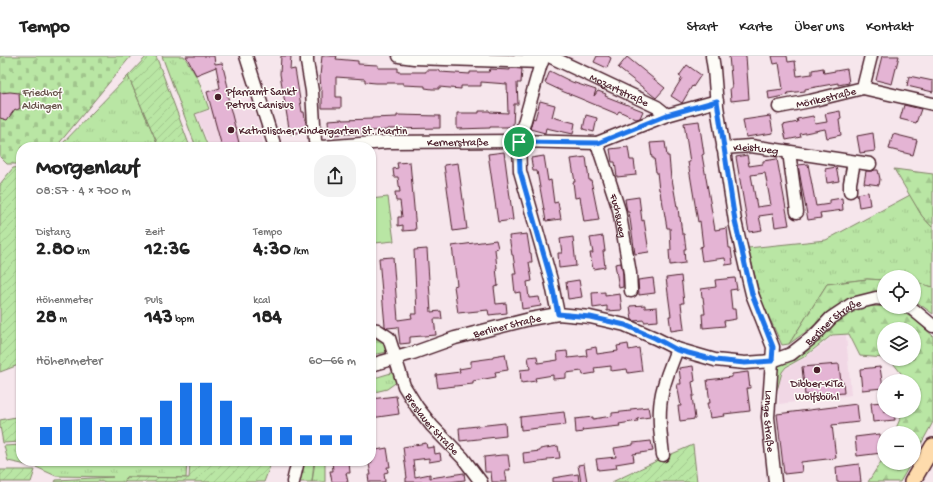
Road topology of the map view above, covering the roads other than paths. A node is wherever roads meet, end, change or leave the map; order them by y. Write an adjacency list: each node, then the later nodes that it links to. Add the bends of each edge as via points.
1 (246, 56): 12 (street)
2 (307, 56): 13 (street, Kernerstraße)
3 (399, 56): 6 (street)
4 (712, 56): 8 (street, Lange Straße)
5 (871, 56): 7 (street, Mörikestraße)
6 (545, 58): 11 (street, Mozartstraße, via 657,108); 14 (street)
7 (864, 88): 9 (street); 10 (street, Mörikestraße)
8 (717, 101): 11 (street, Kernerstraße); 17 (street, Lange Straße)
9 (933, 104)
10 (779, 107)
11 (667, 115): 16 (street, Kernerstraße)
12 (273, 142)
13 (315, 142)
14 (519, 142): 15 (street, Kernerstraße); 16 (street, Kernerstraße); 25 (street, via 520,171)
15 (376, 143)
16 (598, 143): 23 (street, Fuchsweg, via 619,210)
17 (723, 148): 18 (street, Kleistweg, via 751,146); 31 (street, Lange Straße, via 746,269 752,294 773,347)
18 (789, 152): 19 (street, Kleistweg); 22 (street, Kleistweg)
19 (854, 162): 20 (street, Kleistweg); 21 (street)
20 (870, 164)
21 (850, 191)
22 (797, 212)
23 (631, 290)
24 (877, 298): 31 (street, Berliner Straße, via 852,304 831,318 814,336 791,354)
25 (558, 314): 29 (street, Berliner Straße, via 590,317 625,325); 30 (street, Berliner Straße, via 455,338)
26 (918, 314): 27 (street)
27 (933, 326)
28 (376, 330): 30 (street, Breslauer Straße, via 389,338)
29 (677, 350): 31 (street, Berliner Straße, via 715,360 745,363); 34 (street, via 665,379 661,399)
30 (395, 358): 32 (street, Berliner Straße); 37 (street, Breslauer Straße, via 404,386 417,407)
31 (772, 361): 38 (street, Lange Straße, via 768,417)
32 (376, 364)
33 (933, 446): 39 (main road)
34 (663, 455)
35 (297, 466): 36 (street)
36 (293, 482)
37 (481, 482)
38 (775, 482)
39 (912, 482)

